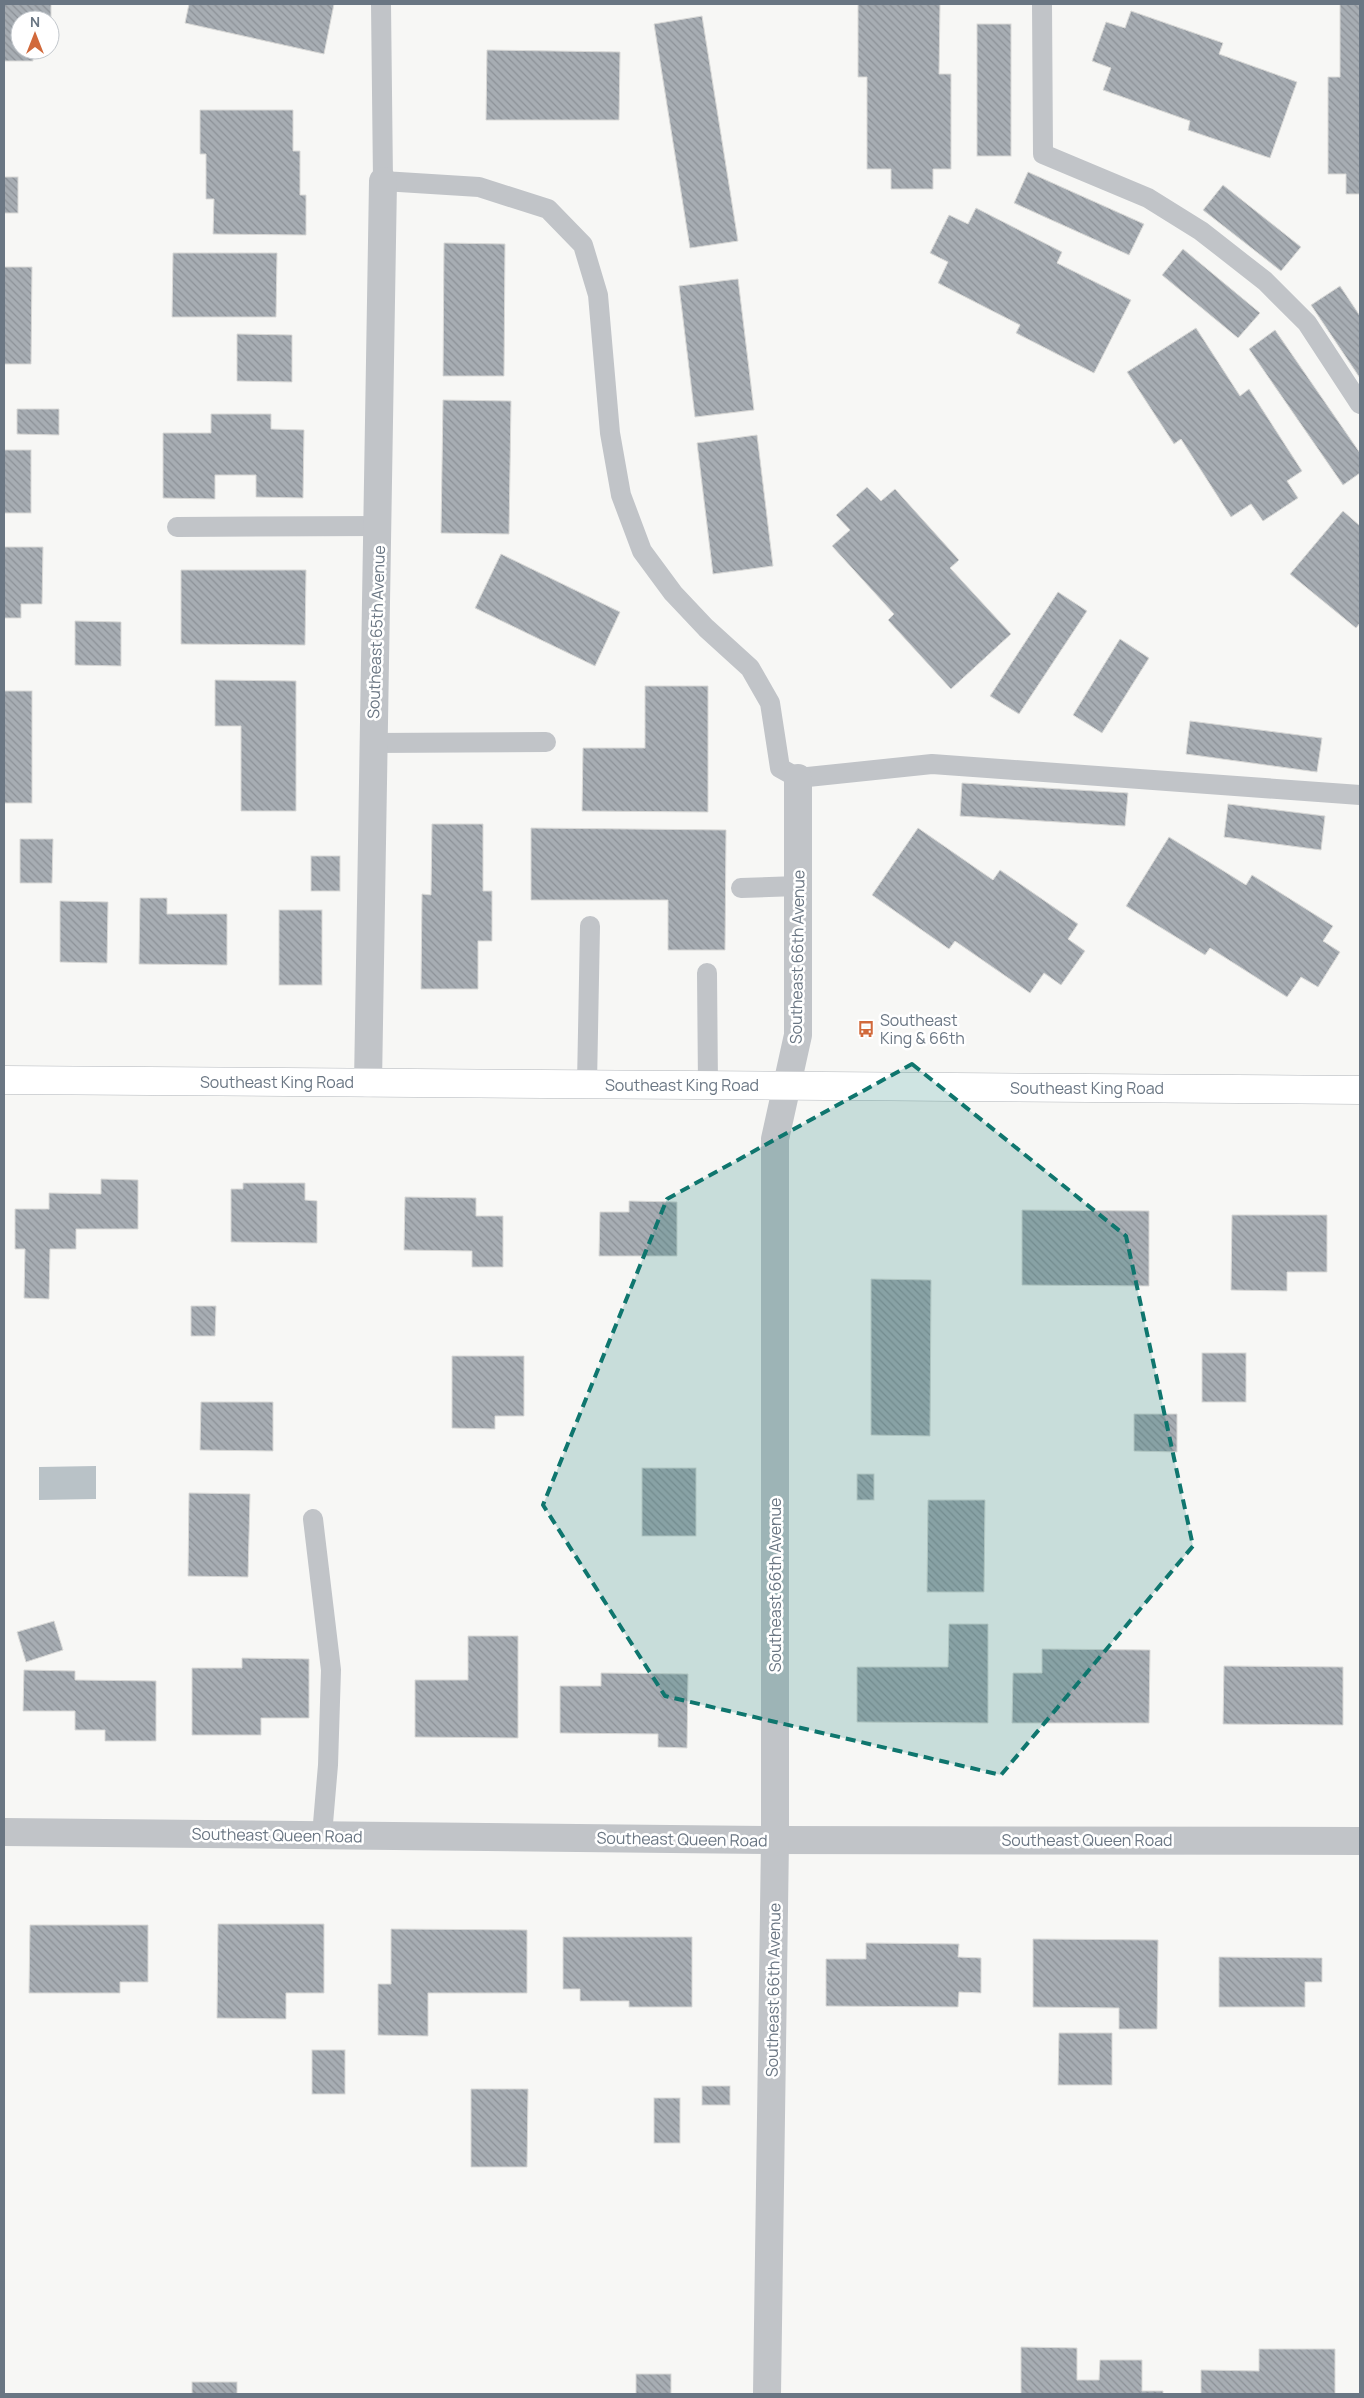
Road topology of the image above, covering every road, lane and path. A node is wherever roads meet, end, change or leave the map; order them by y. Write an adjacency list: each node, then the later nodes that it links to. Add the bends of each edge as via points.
1 (381, 4): 3 (lane)
2 (1042, 4): 4 (lane, via 1043,154 1148,198 1201,231 1258,275 1307,323)
3 (383, 181): 6 (street, Southeast 65th Avenue); 9 (lane, via 479,187 548,209 583,245 598,295 610,433 621,495 642,551 673,593 750,668 770,703 780,768)
4 (1360, 404)
5 (177, 526): 6 (lane)
6 (378, 526): 8 (street, Southeast 65th Avenue)
7 (546, 742): 8 (lane)
8 (373, 743): 16 (street, Southeast 65th Avenue)
9 (798, 778): 10 (lane, via 932,764); 11 (street, Southeast 66th Avenue)
10 (1360, 795)
11 (798, 886): 12 (lane); 19 (street, Southeast 66th Avenue, via 798,1035)
12 (741, 888)
13 (590, 926): 17 (lane)
14 (707, 973): 18 (lane)
15 (4, 1080): 16 (main road, Southeast King Road)
16 (368, 1083): 17 (main road, Southeast King Road)
17 (588, 1084): 18 (main road, Southeast King Road)
18 (708, 1085): 19 (main road, Southeast King Road)
19 (787, 1085): 20 (main road, Southeast King Road); 24 (street, Southeast 66th Avenue, via 775,1139)
20 (1360, 1090)
21 (313, 1519): 23 (lane, via 331,1670)
22 (4, 1832): 23 (street, Southeast Queen Road)
23 (322, 1835): 24 (street, Southeast Queen Road)
24 (775, 1840): 25 (street, Southeast Queen Road); 26 (street, Southeast 66th Avenue)
25 (1360, 1841)
26 (766, 2394)

